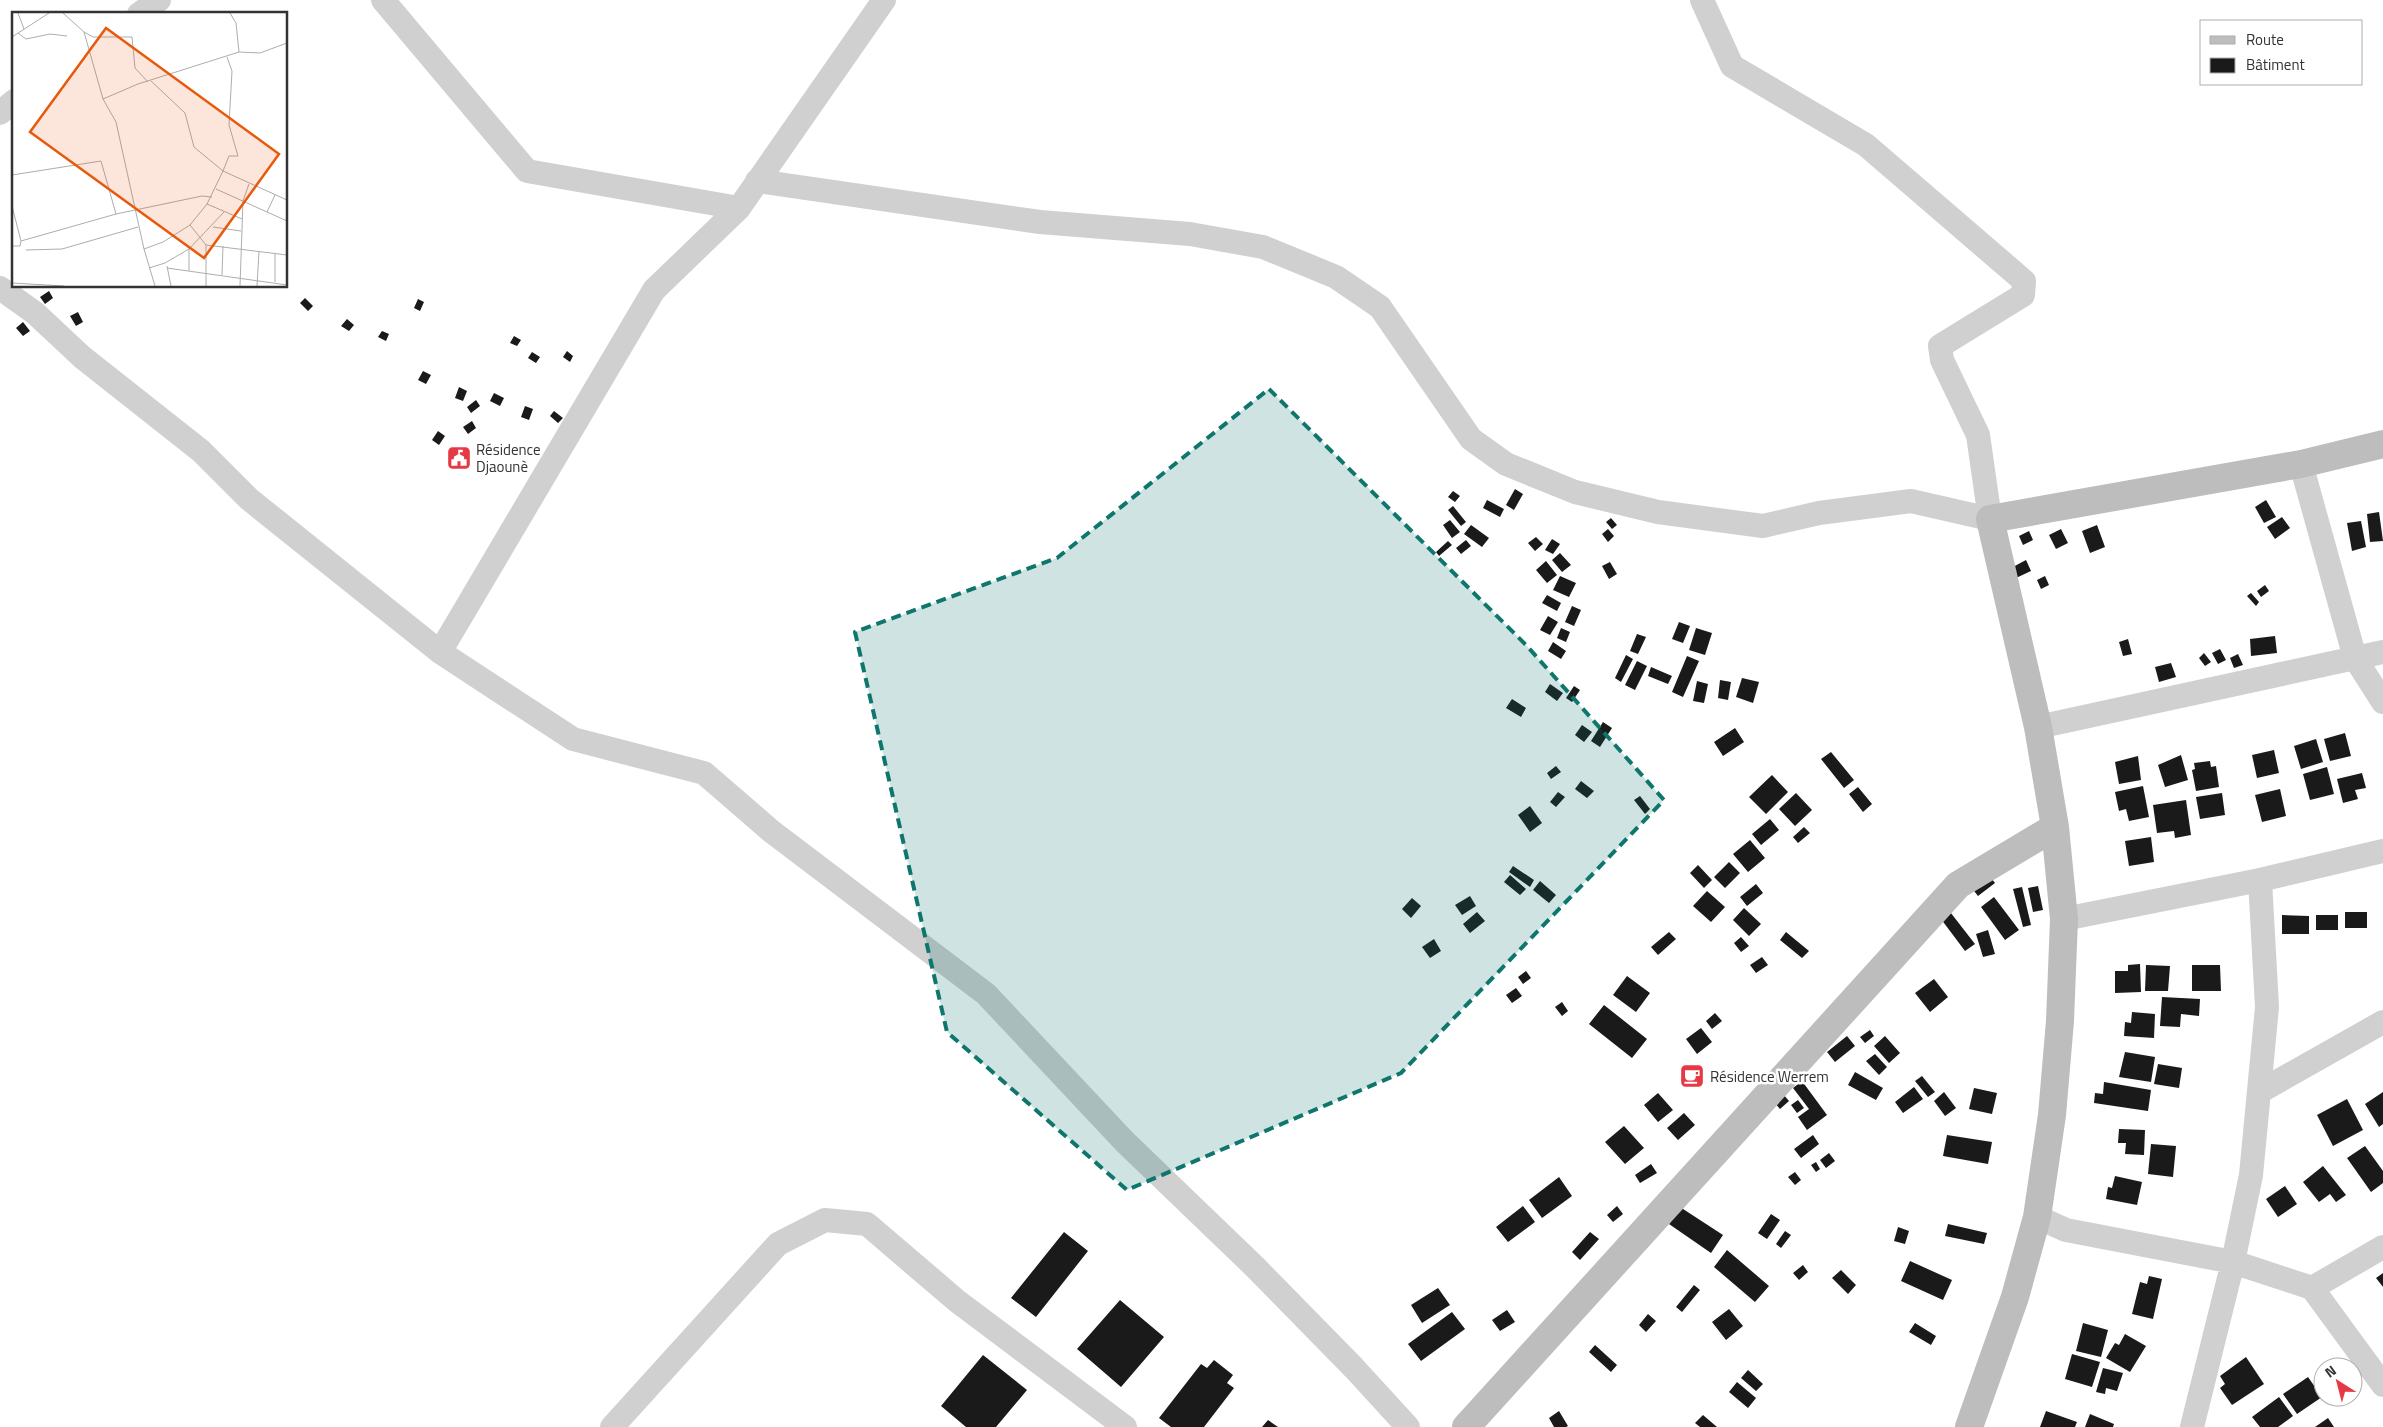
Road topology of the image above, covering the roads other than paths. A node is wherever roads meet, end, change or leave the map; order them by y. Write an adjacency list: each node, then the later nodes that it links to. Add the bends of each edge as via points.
1 (159, 0): 5 (street)
2 (383, 0): 9 (street, via 526,171)
3 (884, 0): 8 (street)
4 (1702, 0): 13 (street, via 1732,66 1866,145 2024,281 2023,295 1940,346 1942,360 1978,435)
5 (142, 12)
6 (12, 103): 7 (street)
7 (0, 113)
8 (757, 182): 9 (street); 13 (street, via 1040,222 1190,234 1263,247 1336,278 1380,307 1471,439 1506,464 1575,492 1658,512 1763,526 1819,513 1911,501)
9 (739, 208): 14 (street, via 654,290)
10 (0, 288): 14 (street, via 35,313 82,357 201,451 249,500)
11 (2383, 444): 12 (street)
12 (2301, 464): 13 (street); 16 (street)
13 (1990, 519): 18 (street)
14 (440, 652): 32 (street, via 573,739 704,773 771,831 986,994 1125,1142 1256,1268)
15 (2383, 652): 16 (street)
16 (2355, 658): 17 (street); 18 (street)
17 (2383, 702)
18 (2038, 727): 19 (street)
19 (2055, 827): 22 (street); 33 (street, via 1958,885)
20 (2383, 851): 21 (street)
21 (2260, 880): 22 (street); 24 (street, via 2267,1007)
22 (2064, 919): 25 (street, via 2052,1115)
23 (2383, 1022): 24 (street)
24 (2259, 1092): 27 (street, via 2251,1175)
25 (2037, 1217): 27 (street, via 2066,1230); 34 (street, via 2016,1297)
26 (2383, 1247): 28 (street)
27 (2233, 1262): 28 (street); 35 (street)
28 (2312, 1288): 29 (street)
29 (2383, 1385)
30 (612, 1427): 31 (street, via 778,1244 826,1220 867,1224 957,1301)
31 (1125, 1427)
32 (1408, 1427)
33 (1466, 1427)
34 (1969, 1427)
35 (2192, 1427)

